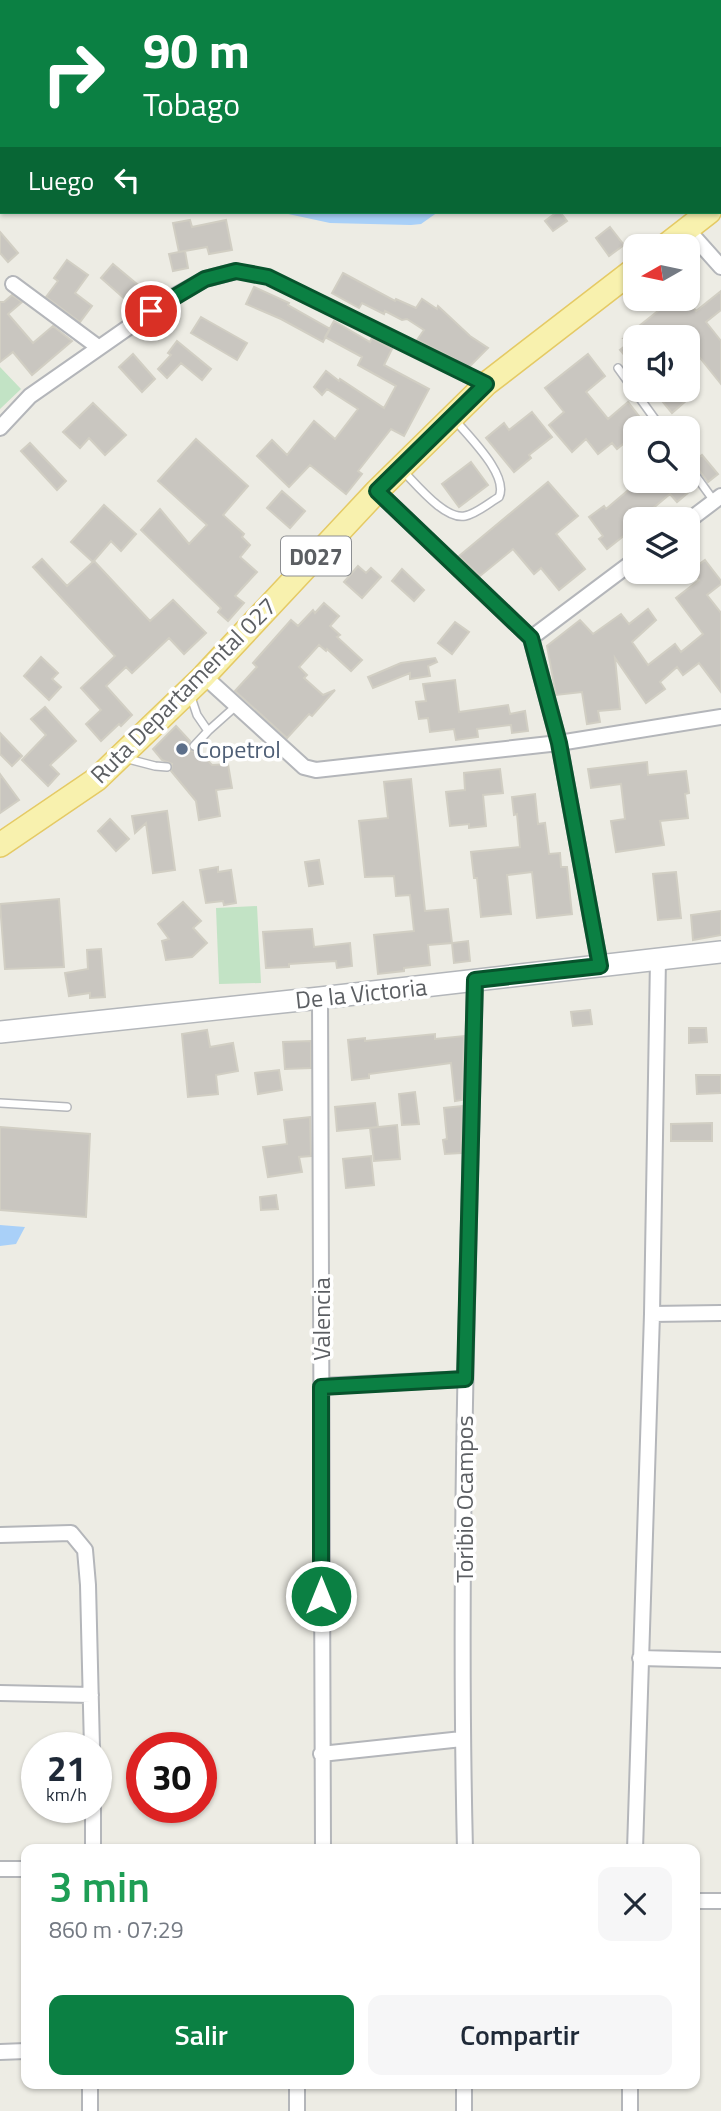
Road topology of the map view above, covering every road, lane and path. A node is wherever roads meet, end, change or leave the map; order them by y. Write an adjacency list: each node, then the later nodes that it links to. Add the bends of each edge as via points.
1 (706, 214): 2 (main road)
2 (687, 229): 3 (main road); 4 (street)
3 (681, 234)
4 (721, 267)
5 (236, 271): 8 (street, via 205,279); 10 (lane, via 268,277)
6 (623, 278): 10 (main road, Ruta Departamental 027 / D027)
7 (13, 284): 8 (street)
8 (98, 347): 13 (street, via 30,396)
9 (618, 368): 11 (lane)
10 (486, 384): 12 (main road, Ruta Departamental 027 / D027)
11 (653, 416)
12 (452, 417): 14 (main road, Ruta Departamental 027 / D027); 14 (lane, via 494,467 501,483 499,497 467,516 455,517)
13 (0, 428)
14 (400, 468): 16 (main road, Ruta Departamental 027 / D027)
15 (700, 479): 17 (lane)
16 (377, 491): 20 (street); 21 (main road, Ruta Departamental 027 / D027)
17 (717, 498): 18 (street)
18 (700, 511)
19 (623, 569): 20 (street)
20 (531, 638): 25 (street)
21 (196, 684): 22 (street); 24 (lane, via 197,715); 27 (main road, Ruta Departamental 027 / D027)
22 (236, 705): 24 (lane); 25 (street, via 304,767 316,770)
23 (721, 717): 25 (street)
24 (208, 731): 26 (lane)
25 (559, 743): 32 (street)
26 (194, 746)
27 (120, 757): 28 (lane); 29 (main road, Ruta Departamental 027 / D027, via 97,779)
28 (167, 767)
29 (0, 845)
30 (721, 953): 31 (main road, De la Victoria)
31 (658, 959): 32 (main road, De la Victoria); 39 (street)
32 (600, 966): 33 (main road, De la Victoria)
33 (475, 980): 34 (main road, De la Victoria); 40 (street, Toribio Ocampos)
34 (320, 998): 35 (main road, De la Victoria); 41 (street, Valencia)
35 (0, 1032)
36 (0, 1103): 37 (lane)
37 (67, 1107)
38 (721, 1313): 39 (street)
39 (652, 1314): 43 (street)
40 (465, 1379): 41 (street); 48 (street, Toribio Ocampos)
41 (321, 1387): 49 (street, Valencia)
42 (0, 1535): 46 (street, via 71,1533 85,1550)
43 (640, 1658): 44 (street); 54 (street)
44 (721, 1660)
45 (0, 1693): 46 (street)
46 (92, 1695): 47 (street)
47 (92, 1732)
48 (462, 1739): 49 (street); 53 (street, Toribio Ocampos)
49 (321, 1754): 52 (street, Valencia)
50 (93, 1823): 51 (street)
51 (93, 1844)
52 (323, 1844)
53 (465, 1844)
54 (635, 1844)
55 (0, 1868): 56 (street)
56 (21, 1869)
57 (700, 1901): 58 (street)
58 (721, 1901)
59 (0, 2052): 60 (street)
60 (21, 2052)
61 (90, 2089): 65 (street)
62 (297, 2089): 66 (street)
63 (464, 2089): 67 (street)
64 (630, 2089): 68 (street)
65 (90, 2111)
66 (297, 2111)
67 (464, 2111)
68 (630, 2111)

